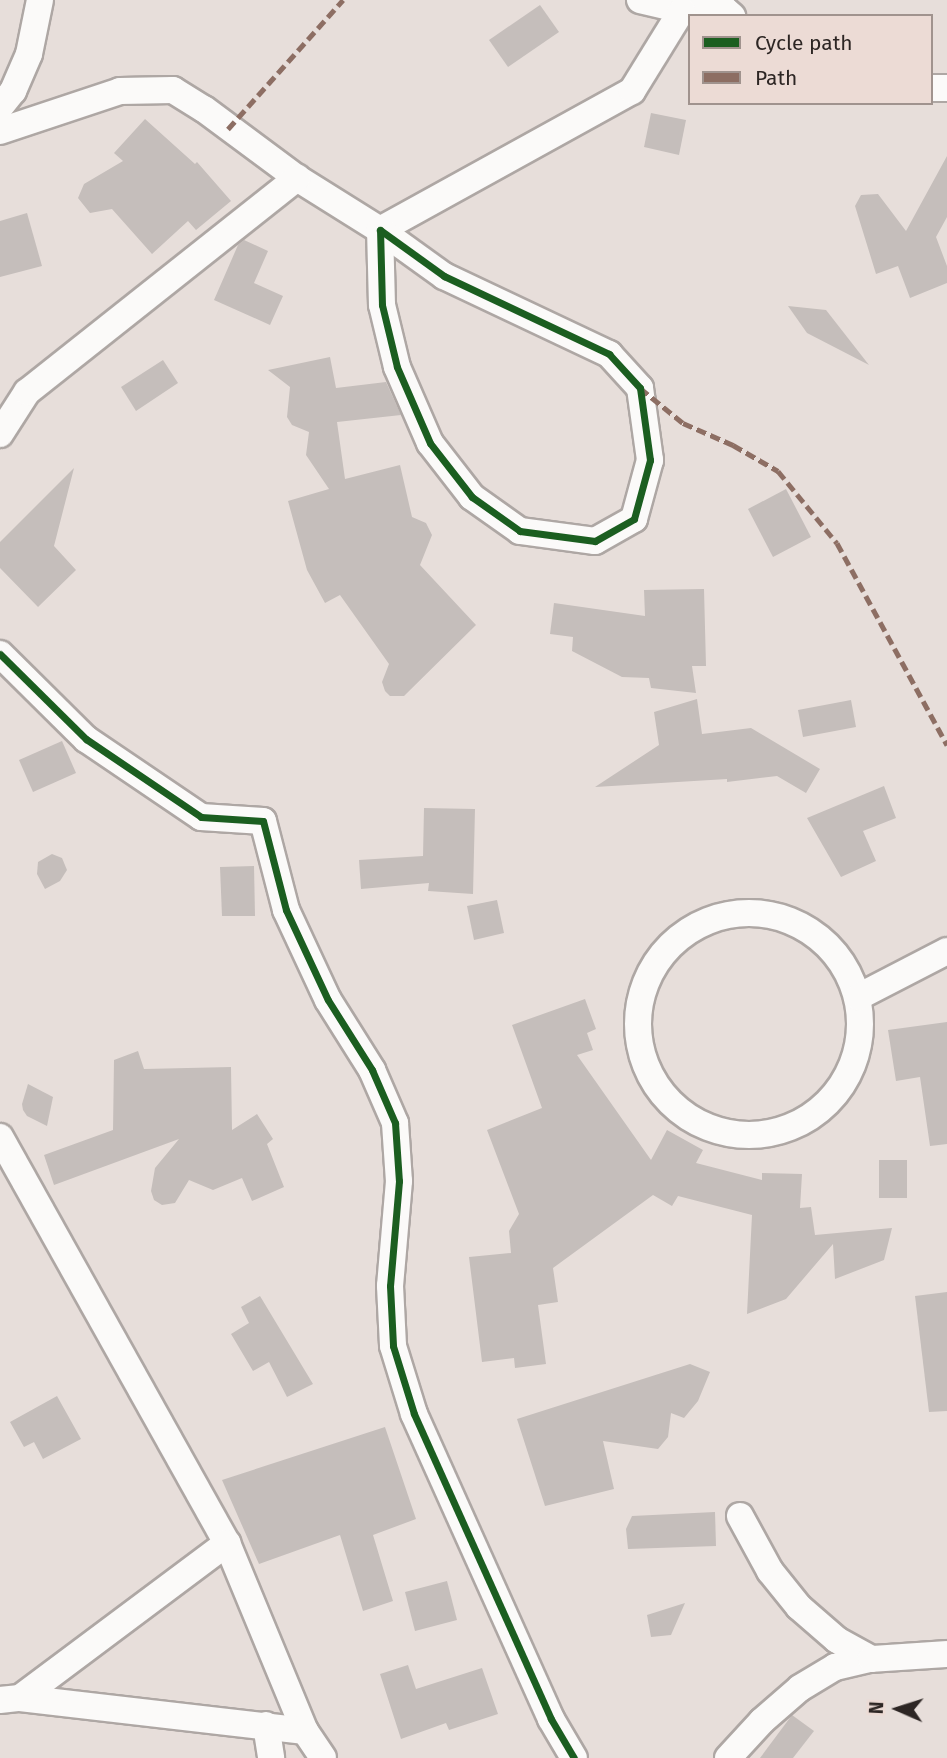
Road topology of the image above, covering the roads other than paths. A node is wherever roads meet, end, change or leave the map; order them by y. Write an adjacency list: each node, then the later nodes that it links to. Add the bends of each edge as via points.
1 (40, 0): 5 (street, via 29,54 13,91)
2 (640, 0): 4 (street)
3 (727, 8): 4 (street)
4 (681, 10): 8 (street, via 632,91)
5 (0, 107)
6 (0, 131): 7 (street, via 120,91 173,90)
7 (297, 178): 8 (street); 9 (street, via 27,392)
8 (380, 230): 8 (street, via 444,276 609,354 639,388 650,460 634,519 595,541 532,533 520,531 472,497 430,443 397,367 382,304)
9 (0, 434)
10 (0, 654): 23 (street, via 86,739 201,817 263,821 286,910 328,1000 372,1070 396,1123 399,1181 390,1286 393,1346 414,1414 551,1719)
11 (947, 951): 12 (street)
12 (858, 997): 12 (street, via 839,957 807,928 766,914 723,916 683,934 653,966 639,1008 641,1052 659,1091 691,1120 733,1135 776,1133 816,1115 845,1082 860,1041)
13 (0, 1137): 15 (street)
14 (740, 1517): 17 (street, via 770,1571 799,1606 837,1640)
15 (227, 1543): 18 (street); 20 (street)
16 (947, 1654): 17 (street)
17 (871, 1659): 24 (street, via 835,1667 800,1688)
18 (10, 1699): 19 (street)
19 (266, 1725): 20 (street); 21 (street)
20 (305, 1731): 22 (street)
21 (271, 1758)
22 (323, 1758)
23 (574, 1758)
24 (728, 1758)

